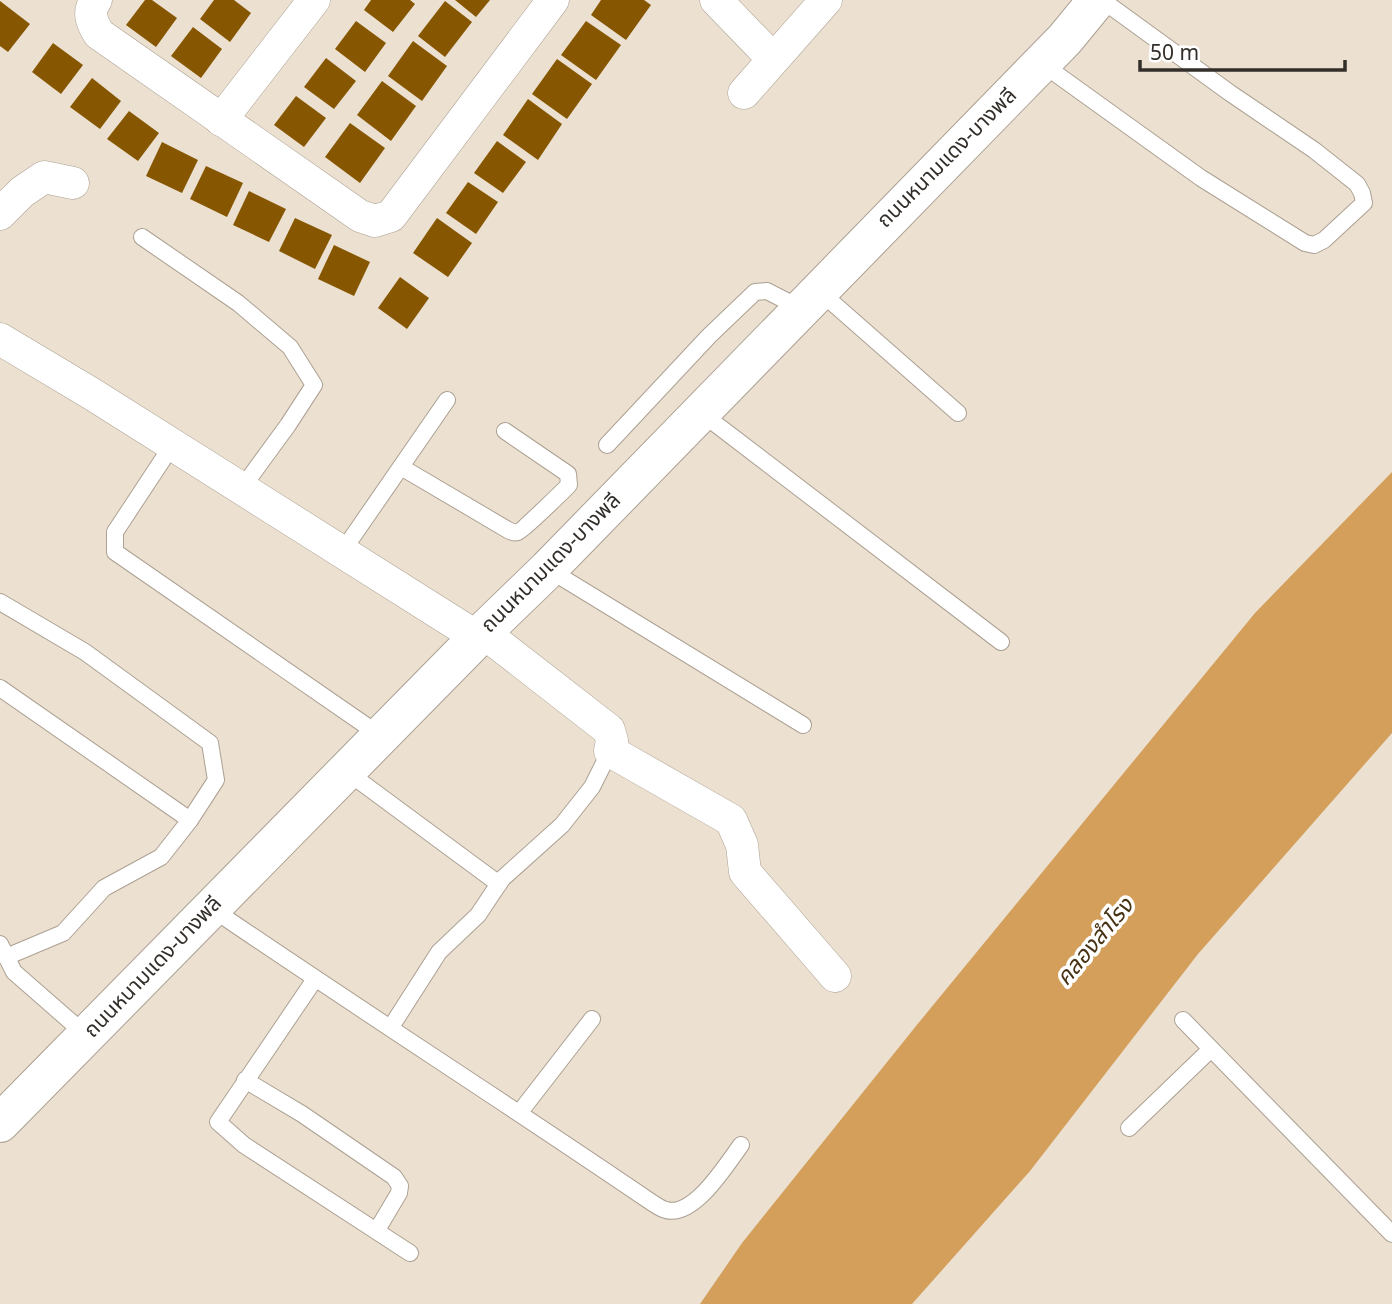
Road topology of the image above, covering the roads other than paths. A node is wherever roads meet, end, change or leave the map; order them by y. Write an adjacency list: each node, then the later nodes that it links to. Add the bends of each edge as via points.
1 (96, 0): 10 (street, via 90,19 99,34)
2 (314, 0): 10 (street)
3 (553, 0): 10 (street, via 391,216 375,221 360,216)
4 (716, 0): 7 (street)
5 (826, 0): 7 (street)
6 (1099, 0): 8 (main road, ถนนหนามแดง-บางพลี); 8 (lane, via 1314,150 1357,184 1364,203 1324,240 1305,243 1201,178)
7 (773, 59): 9 (street)
8 (1041, 63): 14 (main road, ถนนหนามแดง-บางพลี)
9 (744, 93)
10 (221, 120)
11 (73, 183): 12 (street, via 44,177)
12 (0, 214)
13 (142, 237): 23 (lane, via 238,303 290,347 314,385)
14 (809, 299): 17 (main road, ถนนหนามแดง-บางพลี); 18 (lane); 21 (lane, via 755,292)
15 (0, 339): 20 (street)
16 (447, 400): 22 (lane)
17 (699, 412): 25 (main road, ถนนหนามแดง-บางพลี); 28 (lane)
18 (958, 413)
19 (505, 431): 22 (lane, via 568,474 569,485 522,531 508,530)
20 (173, 444): 23 (street); 31 (lane, via 115,533 115,552)
21 (607, 445)
22 (401, 467): 24 (lane)
23 (242, 488): 24 (street)
24 (342, 552): 27 (street)
25 (548, 569): 27 (main road, ถนนหนามแดง-บางพลี); 30 (lane)
26 (0, 602): 34 (lane, via 85,652 210,743 215,780)
27 (480, 634): 31 (main road, ถนนหนามแดง-บางพลี); 32 (street, via 609,730)
28 (1001, 642)
29 (0, 688): 34 (lane)
30 (803, 724)
31 (380, 736): 33 (main road, ถนนหนามแดง-บางพลี)
32 (610, 751): 35 (lane, via 592,787 562,825); 38 (street, via 731,820 742,845 745,872)
33 (346, 771): 35 (lane); 36 (main road, ถนนหนามแดง-บางพลี)
34 (190, 820): 37 (lane, via 161,858 104,887 63,933)
35 (499, 884): 42 (lane, via 478,915 439,952)
36 (211, 908): 39 (lane); 43 (main road, ถนนหนามแดง-บางพลี)
37 (3, 951): 43 (lane, via 14,972)
38 (835, 976)
39 (315, 979): 42 (lane); 45 (lane)
40 (592, 1019): 46 (lane)
41 (1183, 1020): 44 (lane)
42 (391, 1027): 46 (lane)
43 (86, 1035): 47 (main road, ถนนหนามแดง-บางพลี)
44 (1211, 1049): 48 (lane); 51 (lane)
45 (245, 1080): 50 (lane, via 394,1177 400,1193); 50 (lane, via 218,1122 244,1145)
46 (520, 1112): 49 (lane, via 667,1211 696,1202)
47 (0, 1123)
48 (1129, 1128)
49 (741, 1145)
50 (377, 1230): 52 (lane)
51 (1392, 1234)
52 (410, 1253)

